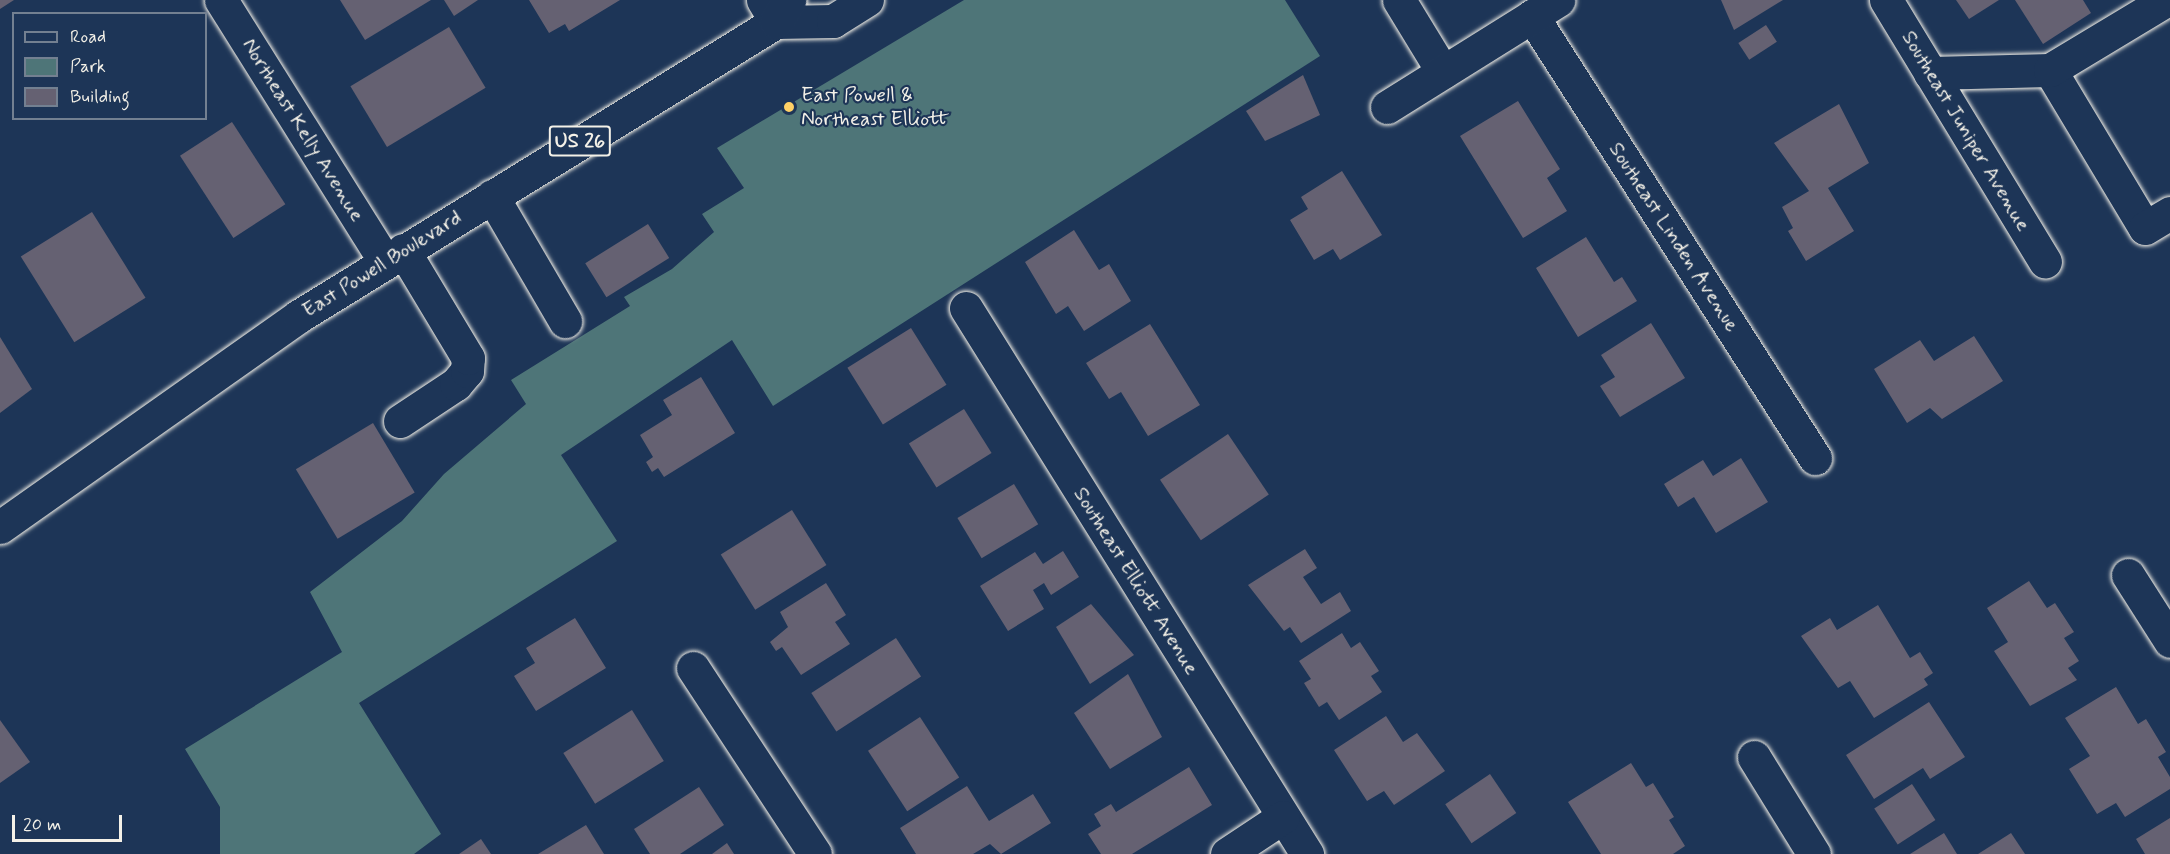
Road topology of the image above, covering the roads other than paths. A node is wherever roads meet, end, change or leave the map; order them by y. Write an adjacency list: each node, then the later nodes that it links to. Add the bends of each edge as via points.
1 (221, 0): 14 (street, Northeast Kelly Avenue)
2 (867, 0): 6 (street, East Powell Boulevard / US 26, via 833,21)
3 (1399, 0): 9 (street)
4 (1886, 0): 10 (street, Southeast Juniper Avenue)
5 (2166, 0): 8 (street)
6 (776, 7): 12 (street, East Powell Boulevard / US 26)
7 (1545, 8): 9 (street); 19 (street, Southeast Linden Avenue)
8 (2050, 70): 10 (street); 13 (street, via 2145,228)
9 (1443, 72): 11 (street)
10 (1930, 73): 15 (street, Southeast Juniper Avenue)
11 (1387, 107)
12 (492, 196): 14 (street, East Powell Boulevard / US 26); 17 (street)
13 (2170, 213)
14 (394, 256): 18 (street, Northeast Kelly Avenue, via 468,358 467,372 456,384); 20 (street, East Powell Boulevard / US 26, via 189,391)
15 (2045, 262)
16 (966, 308): 25 (street, Southeast Elliott Avenue)
17 (566, 321)
18 (400, 421)
19 (1815, 458)
20 (0, 527)
21 (2128, 575): 22 (street)
22 (2170, 641)
23 (693, 668): 26 (street)
24 (1754, 757): 29 (street)
25 (1283, 817): 27 (street); 28 (street, Southeast Elliott Avenue)
26 (815, 854)
27 (1227, 854)
28 (1307, 854)
29 (1814, 854)

